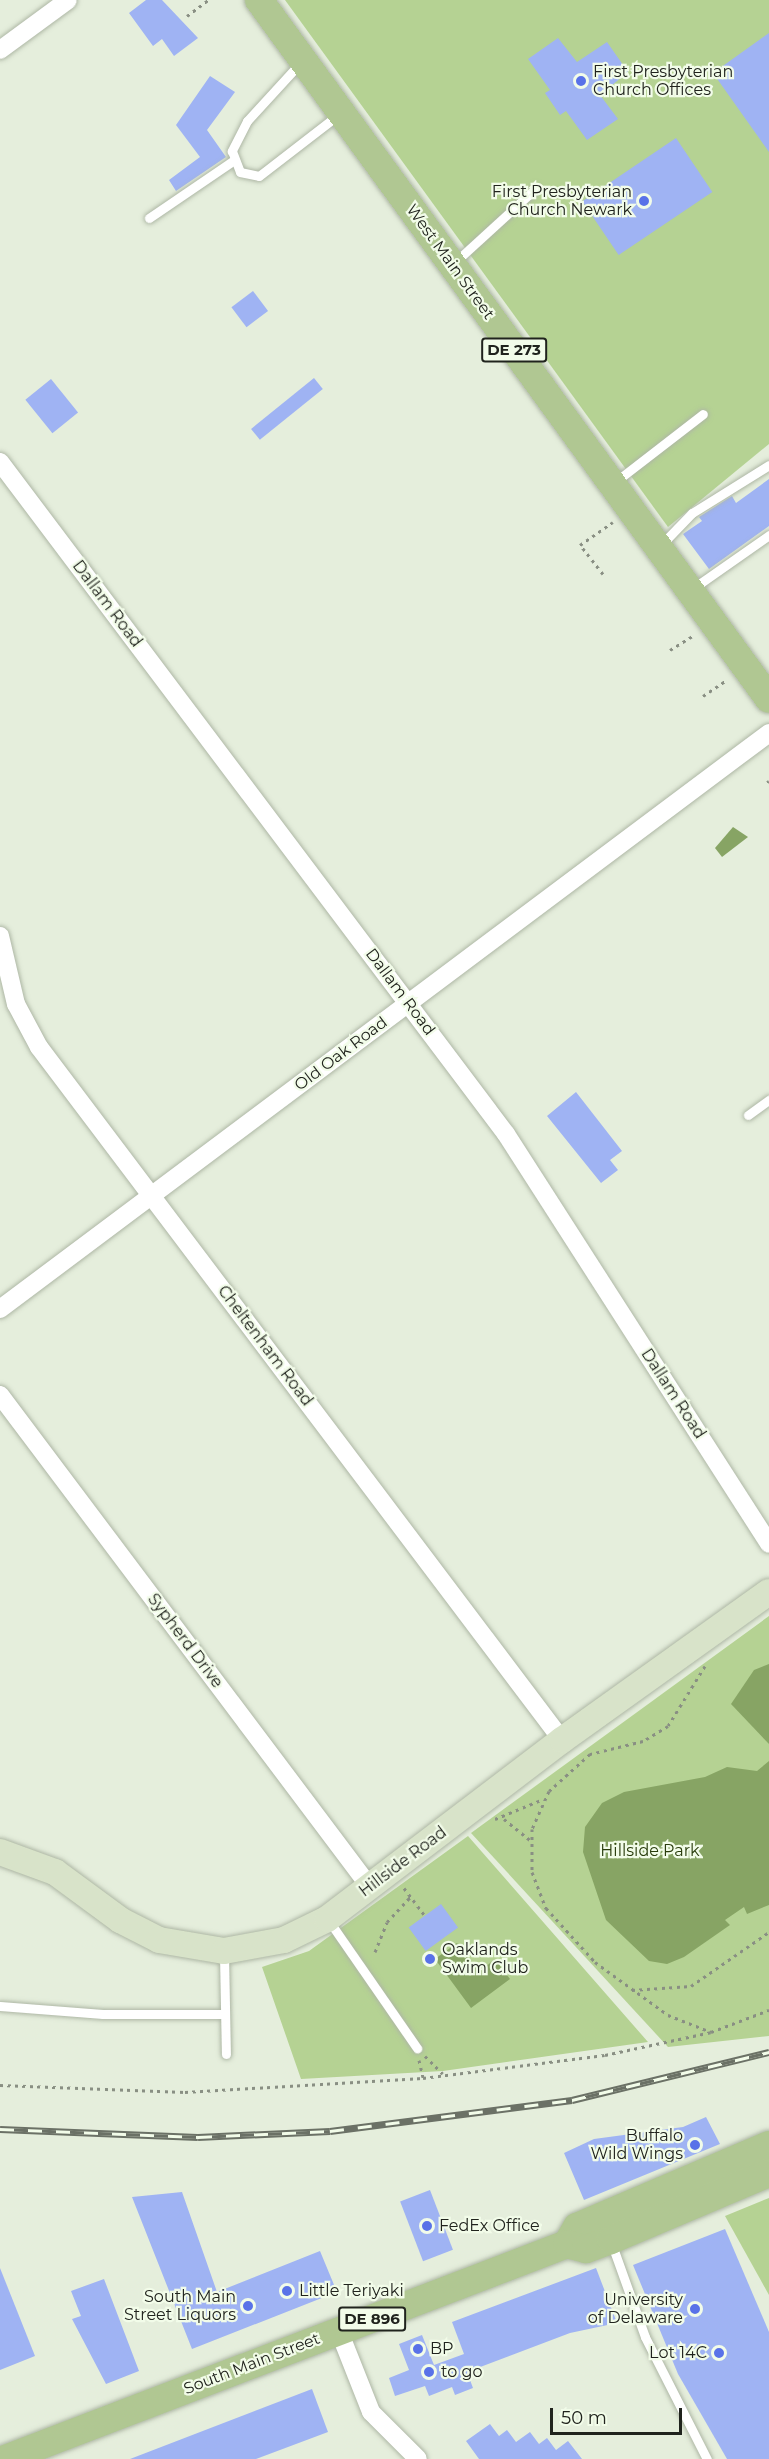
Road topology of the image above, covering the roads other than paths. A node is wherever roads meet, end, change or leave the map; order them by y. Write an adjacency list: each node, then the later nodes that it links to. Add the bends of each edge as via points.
1 (68, 0): 3 (street)
2 (259, 0): 4 (main road, West Main Street / DE 273)
3 (0, 50)
4 (303, 60): 5 (main road, West Main Street / DE 273); 6 (lane, via 247,121 232,151)
5 (341, 113): 6 (lane, via 259,176 240,172); 9 (main road, West Main Street / DE 273)
6 (234, 160): 8 (lane)
7 (535, 189): 9 (lane)
8 (149, 218)
9 (452, 264): 13 (main road, West Main Street / DE 273)
10 (703, 414): 13 (lane)
11 (0, 462): 20 (street, Dallam Road)
12 (769, 465): 15 (lane, via 692,513)
13 (612, 484): 15 (main road, West Main Street / DE 273)
14 (769, 536): 16 (lane)
15 (659, 548): 16 (main road, West Main Street / DE 273)
16 (690, 591): 17 (main road, West Main Street / DE 273)
17 (769, 699)
18 (769, 733): 20 (street, Old Oak Road)
19 (0, 936): 23 (street, Cheltenham Road, via 24,1022)
20 (408, 1004): 23 (street, Old Oak Road); 26 (street, Dallam Road, via 506,1134)
21 (769, 1100): 22 (lane)
22 (748, 1115)
23 (152, 1196): 24 (street, Old Oak Road); 28 (street, Cheltenham Road)
24 (0, 1310)
25 (0, 1395): 30 (street, Sypherd Drive)
26 (769, 1544)
27 (769, 1592): 28 (street, Hillside Road)
28 (562, 1740): 30 (street, Hillside Road)
29 (0, 1852): 32 (street, Hillside Road, via 55,1872 139,1931 184,1947)
30 (370, 1887): 31 (street, Hillside Road)
31 (327, 1919): 32 (street, Hillside Road, via 284,1940); 35 (lane)
32 (224, 1952): 34 (lane)
33 (0, 2006): 34 (lane, via 103,2014)
34 (225, 2014): 36 (lane)
35 (417, 2048)
36 (226, 2054)
37 (769, 2145): 40 (main road, South Main Street / DE 896, via 577,2227)
38 (769, 2173): 39 (main road, South Main Street / DE 896)
39 (610, 2240): 40 (main road, South Main Street / DE 896, via 586,2249); 45 (lane, via 645,2337)
40 (567, 2244): 41 (main road, South Main Street / DE 896)
41 (339, 2331): 42 (main road, South Main Street / DE 896); 44 (street, via 372,2412)
42 (36, 2453): 43 (main road, South Main Street / DE 896)
43 (5, 2459)
44 (418, 2459)
45 (707, 2459)

